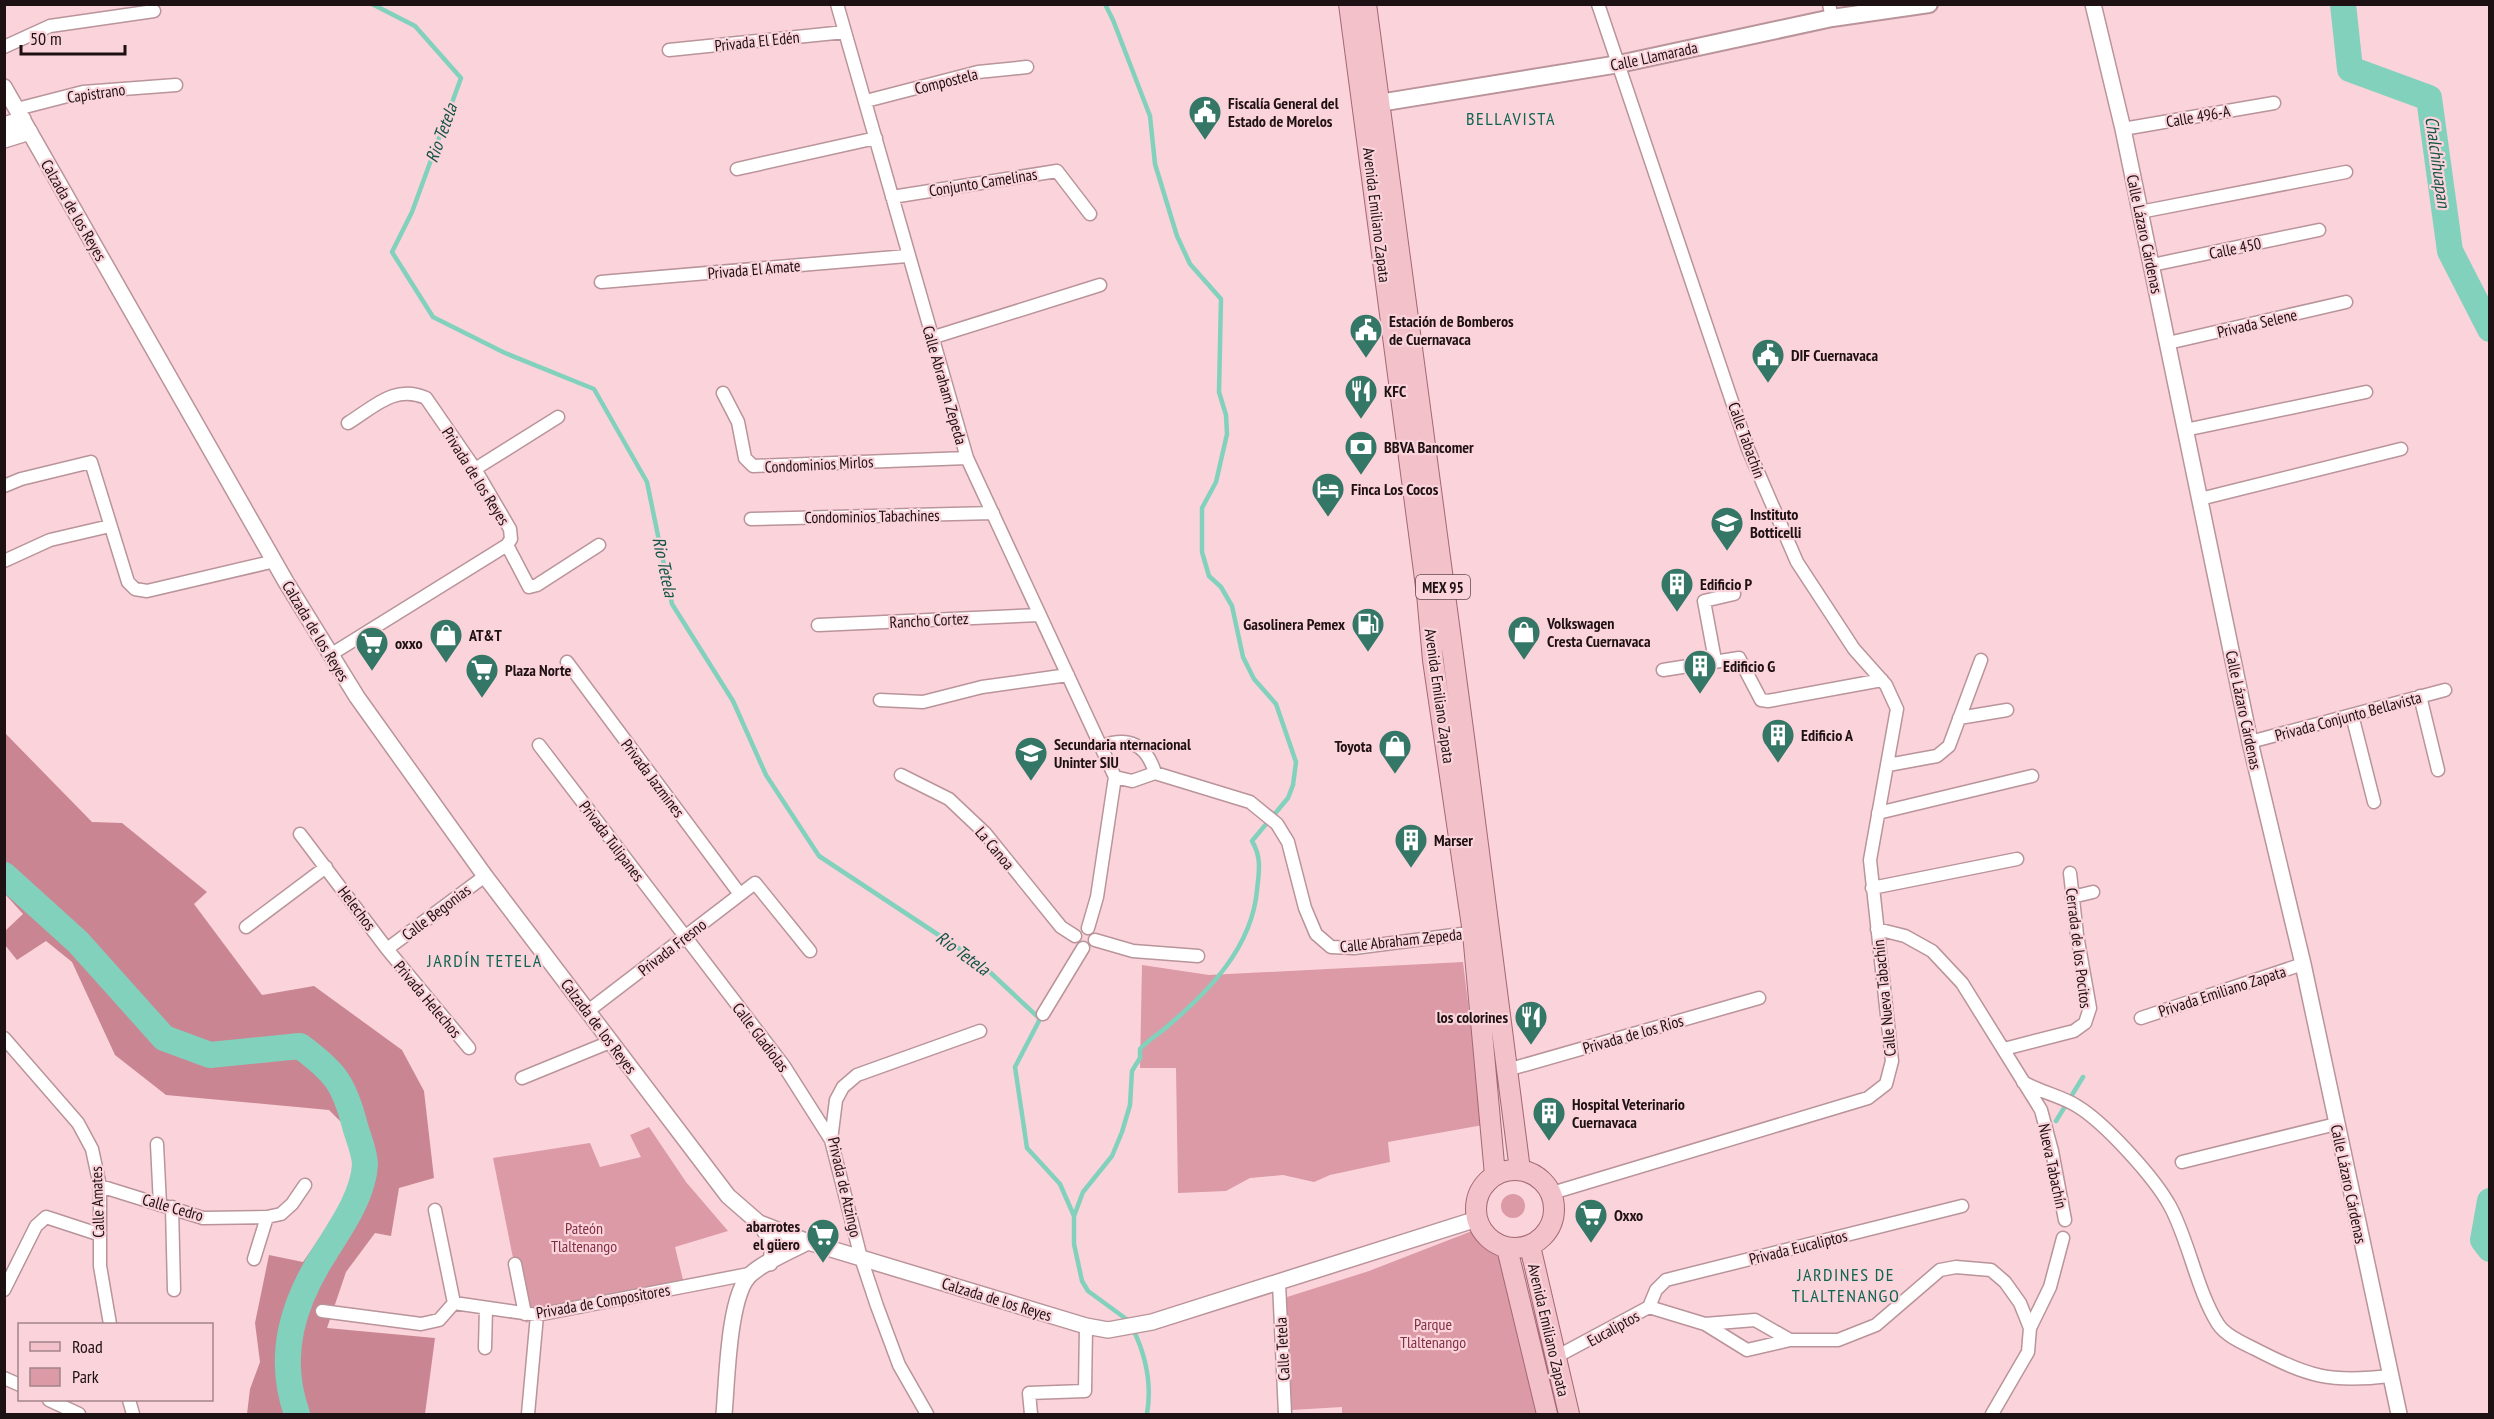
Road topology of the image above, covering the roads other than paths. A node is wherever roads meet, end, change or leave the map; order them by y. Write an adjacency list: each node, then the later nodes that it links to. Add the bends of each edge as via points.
1 (90, 4): 10 (street)
2 (837, 4): 11 (street, Calle Abraham Zepeda)
3 (1349, 4): 58 (main road, Avenida Emiliano Zapata / MEX 95)
4 (1366, 4): 19 (main road, Avenida Emiliano Zapata / MEX 95)
5 (1598, 4): 14 (street, Calle Tabachín)
6 (1929, 4): 9 (main road, Calle Llamarada)
7 (2093, 4): 23 (street, Calle Lázaro Cárdenas)
8 (154, 11): 10 (street)
9 (1830, 11): 14 (main road, Calle Llamarada)
10 (98, 17): 12 (street, via 50,26)
11 (845, 32): 13 (street, Privada El Edén); 18 (street, Calle Abraham Zepeda)
12 (4, 47)
13 (669, 50)
14 (1619, 64): 19 (main road, Calle Llamarada); 66 (street, Calle Tabachín, via 1748,449 1797,562 1854,649)
15 (1027, 67): 18 (street, Compostela, via 978,72)
16 (176, 85): 21 (street, Capistrano, via 83,92)
17 (4, 87): 21 (street, Calzada de los Reyes)
18 (866, 101): 24 (street, Calle Abraham Zepeda)
19 (1379, 103): 58 (main road, Avenida Emiliano Zapata / MEX 95)
20 (2274, 103): 23 (street, Calle 496-A)
21 (24, 120): 22 (street); 25 (street); 55 (street, Calzada de los Reyes)
22 (4, 125)
23 (2123, 129): 29 (street, Calle Lázaro Cárdenas)
24 (876, 138): 26 (street); 28 (street, Calle Abraham Zepeda)
25 (4, 140)
26 (737, 169)
27 (2346, 172): 29 (street)
28 (892, 197): 30 (street, Conjunto Camelinas, via 1057,171); 32 (street, Calle Abraham Zepeda)
29 (2140, 212): 33 (street, Calle Lázaro Cárdenas)
30 (1090, 214)
31 (2319, 230): 33 (street, Calle 450)
32 (907, 256): 34 (street, Privada El Amate); 37 (street, Calle Abraham Zepeda)
33 (2152, 265): 38 (street, Calle Lázaro Cárdenas)
34 (601, 282)
35 (1100, 285): 37 (street)
36 (2346, 302): 38 (street, Privada Selene)
37 (931, 338): 45 (street, Calle Abraham Zepeda)
38 (2169, 343): 43 (street, Calle Lázaro Cárdenas)
39 (2366, 392): 43 (street)
40 (723, 393): 45 (street, Condominios Mirlos, via 738,422 745,458 753,466)
41 (558, 417): 46 (street)
42 (348, 423): 46 (street, Privada de los Reyes, via 397,393 413,392 426,398)
43 (2185, 430): 48 (street, Calle Lázaro Cárdenas)
44 (2401, 449): 48 (street)
45 (967, 458): 49 (street, Calle Abraham Zepeda)
46 (475, 469): 52 (street, Privada de los Reyes, via 510,529)
47 (4, 486): 51 (street, via 91,462)
48 (2200, 499): 73 (street, Calle Lázaro Cárdenas)
49 (993, 513): 50 (street, Condominios Tabachines); 57 (street, Calle Abraham Zepeda)
50 (751, 519)
51 (111, 526): 54 (street, via 50,540); 55 (street, via 128,582 135,589 147,591)
52 (507, 544): 53 (street, via 530,587); 60 (street, Privada de los Reyes)
53 (599, 544)
54 (4, 561)
55 (275, 561): 60 (street, Calzada de los Reyes)
56 (1734, 594): 61 (street, via 1704,601)
57 (1040, 615): 59 (street, Rancho Cortez); 65 (street, Calle Abraham Zepeda)
58 (1438, 620): 96 (main road, Avenida Emiliano Zapata / MEX 95)
59 (818, 625)
60 (330, 655): 88 (street, Calzada de los Reyes)
61 (1715, 660): 64 (street); 66 (street, via 1738,658 1756,694 1768,701)
62 (1981, 660): 72 (street)
63 (567, 662): 91 (street, Privada Jazmines)
64 (1664, 670)
65 (1068, 675): 69 (street, via 982,687 923,702); 75 (street, Calle Abraham Zepeda)
66 (1882, 680): 76 (street, Calle Tabachín, via 1897,709)
67 (2445, 690): 68 (street, Privada Conjunto Bellavista)
68 (2420, 696): 71 (street, Privada Conjunto Bellavista); 77 (street)
69 (880, 700)
70 (2007, 710): 72 (street)
71 (2352, 715): 73 (street, Privada Conjunto Bellavista); 82 (street)
72 (1959, 718): 76 (street, via 1949,746 1937,756)
73 (2250, 742): 104 (street, Calle Lázaro Cárdenas)
74 (539, 745): 98 (street, Privada Tulipanes)
75 (1102, 746): 78 (street, via 1130,742 1151,759); 81 (street, Calle Abraham Zepeda)
76 (1888, 765): 83 (street, Calle Tabachín)
77 (2438, 770)
78 (1155, 773): 81 (street, via 1132,781); 96 (street, Calle Abraham Zepeda, via 1250,802 1277,824 1287,842 1316,934 1331,947 1354,948)
79 (901, 775): 97 (street, La Canoa, via 949,799 985,833 1054,921)
80 (2032, 776): 83 (street)
81 (1115, 777): 94 (street, via 1097,897)
82 (2374, 802)
83 (1878, 813): 89 (street, Calle Tabachín, via 1870,860)
84 (300, 834): 86 (street, Helechos)
85 (2018, 859): 89 (street)
86 (326, 867): 93 (street); 101 (street, Helechos)
87 (2070, 873): 92 (street, Cerrada de los Pocitos)
88 (485, 876): 101 (street, Calle Begonias); 106 (street, Calzada de los Reyes)
89 (1872, 888): 95 (street, Calle Tabachín)
90 (2093, 892): 92 (street)
91 (739, 893): 98 (street, Privada Fresno); 102 (street, Privada Fresno, via 755,883)
92 (2072, 897): 113 (street, Cerrada de los Pocitos, via 2090,1008 2085,1023 2074,1030)
93 (246, 927)
94 (1088, 928): 97 (street, via 1080,929); 99 (street)
95 (1877, 929): 113 (street, Calle Nueva Tabachín, via 1905,936 1932,951 1962,983); 125 (street, Calle Nueva Tabachín, via 1892,1061 1886,1084 1868,1098)
96 (1482, 932): 114 (main road, Avenida Emiliano Zapata / MEX 95); 122 (main road, Avenida Emiliano Zapata / MEX 95)
97 (1075, 936): 100 (street)
98 (685, 937): 106 (street, Privada Fresno); 118 (street, Calle Gladiolas, via 784,1066)
99 (1095, 940): 100 (street, via 1091,947); 103 (street, via 1133,951)
100 (1083, 948): 107 (street)
101 (387, 949): 112 (street, Privada Helechos)
102 (810, 951)
103 (1198, 956)
104 (2303, 964): 108 (street, Privada Emiliano Zapata); 117 (street, Calle Lázaro Cárdenas)
105 (1759, 998): 114 (street, Privada de los Ríos)
106 (588, 1011): 110 (street, Calzada de los Reyes)
107 (1043, 1014)
108 (2141, 1018)
109 (981, 1032): 118 (street, Privada de Atzingo, via 857,1075 843,1087 836,1100)
110 (610, 1042): 115 (street); 132 (street, Calzada de los Reyes, via 728,1196)
111 (6, 1044): 124 (street, Calle Amates, via 78,1123 93,1149)
112 (469, 1048)
113 (2004, 1048): 116 (street, Calle Nueva Tabachín)
114 (1507, 1070): 121 (main road, Avenida Emiliano Zapata / MEX 95)
115 (522, 1078)
116 (2023, 1082): 131 (street, Nueva Tabachín, via 2041,1110); 158 (street, via 2078,1106 2134,1160 2169,1205 2219,1325 2237,1340 2299,1371 2344,1380)
117 (2336, 1124): 120 (street); 158 (street, Calle Lázaro Cárdenas)
118 (831, 1140): 139 (street, Privada de Atzingo)
119 (158, 1144): 126 (street)
120 (2182, 1162)
121 (1520, 1170): 122 (main road); 125 (main road, via 1533,1174)
122 (1495, 1175): 130 (main road, via 1479,1194)
123 (305, 1185): 129 (street, Calle Cedro, via 281,1214)
124 (100, 1186): 126 (street, Calle Cedro); 133 (street, Calle Amates)
125 (1552, 1193): 136 (main road, via 1552,1224)
126 (166, 1206): 129 (street, Calle Cedro, via 203,1218); 145 (street)
127 (1962, 1206): 147 (street, Privada Eucaliptos, via 1666,1280 1656,1290)
128 (435, 1210): 146 (street)
129 (267, 1217): 138 (street)
130 (1477, 1219): 137 (main road, via 1488,1238); 143 (street, Calzada de los Reyes)
131 (2065, 1220)
132 (759, 1223): 135 (street, Calzada de los Reyes); 140 (street, via 772,1239 774,1253)
133 (98, 1234): 144 (street, via 46,1217 36,1226); 151 (street, Calle Amates, via 102,1288)
134 (2063, 1238): 154 (street, via 2050,1287)
135 (808, 1242): 139 (street, Calzada de los Reyes); 140 (street)
136 (1530, 1246): 137 (main road); 157 (main road, Avenida Emiliano Zapata)
137 (1508, 1248): 168 (main road, Avenida Emiliano Zapata)
138 (254, 1259)
139 (863, 1262): 153 (street, Calzada de los Reyes); 165 (street, Privada de Atzingo, via 899,1365)
140 (770, 1263): 142 (street)
141 (514, 1264): 150 (street)
142 (749, 1274): 150 (street, Privada de Compositores); 164 (street, via 732,1323)
143 (1279, 1283): 153 (street, Calzada de los Reyes, via 1128,1328 1103,1330); 167 (street, Calle Tetela)
144 (4, 1290)
145 (174, 1290)
146 (454, 1303): 148 (street, Privada de Compositores); 149 (street, via 439,1320 422,1324)
147 (1649, 1307): 152 (street, Eucaliptos); 157 (street, Eucaliptos)
148 (486, 1308): 150 (street, Privada de Compositores); 156 (street)
149 (322, 1311)
150 (531, 1315): 163 (street)
151 (110, 1323)
152 (1705, 1324): 155 (street, Eucaliptos, via 1755,1320); 155 (street, Eucaliptos, via 1747,1350)
153 (1086, 1326): 166 (street, via 1085,1391 1029,1393)
154 (2030, 1328): 155 (street, Eucaliptos, via 2020,1303 1991,1270 1956,1267 1940,1270 1876,1325 1838,1340); 170 (street, via 2028,1352)
155 (1790, 1340)
156 (485, 1348)
157 (1556, 1357): 169 (main road, Avenida Emiliano Zapata)
158 (2390, 1376): 171 (street, Calle Lázaro Cárdenas)
159 (4, 1378): 160 (street)
160 (18, 1384)
161 (57, 1401): 162 (street)
162 (79, 1414)
163 (528, 1414)
164 (724, 1414)
165 (927, 1414)
166 (1031, 1414)
167 (1285, 1414)
168 (1547, 1414)
169 (1569, 1414)
170 (1992, 1414)
171 (2399, 1414)

